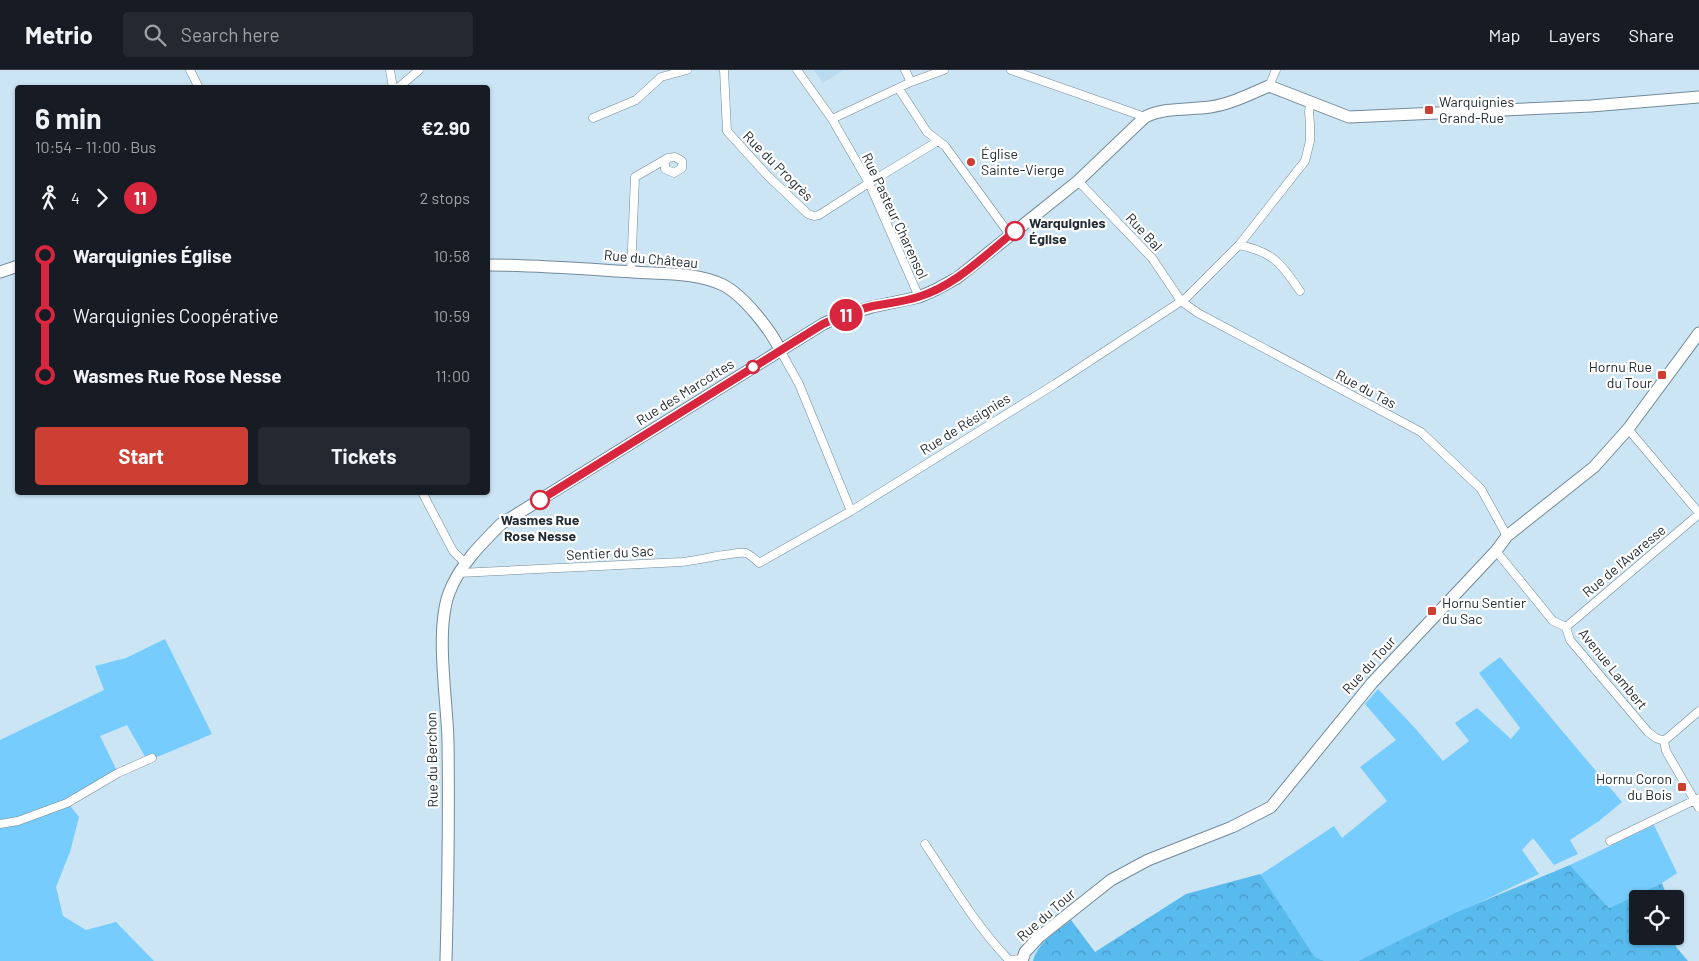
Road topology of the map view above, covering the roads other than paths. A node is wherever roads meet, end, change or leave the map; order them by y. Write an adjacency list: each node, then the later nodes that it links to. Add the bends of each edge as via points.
1 (190, 70): 12 (street)
2 (390, 70): 13 (street)
3 (419, 70): 14 (street)
4 (686, 70): 20 (street, via 661,77 636,100)
5 (724, 70): 25 (street, Rue du Progrès, via 726,131 808,214 819,215)
6 (797, 70): 21 (street, Rue Pasteur Charensol)
7 (905, 70): 11 (street)
8 (944, 70): 11 (street)
9 (1011, 70): 19 (street)
10 (1276, 70): 15 (street)
11 (911, 82): 16 (street)
12 (198, 85)
13 (392, 85)
14 (402, 85)
15 (1269, 86): 18 (street); 19 (street, via 1213,107 1165,110)
16 (898, 89): 21 (street); 22 (street, via 927,132)
17 (1699, 97): 18 (street, via 1591,106 1349,117)
18 (1310, 103): 27 (street, via 1310,141 1305,161)
19 (1146, 117): 24 (street, Rue des Marcottes)
20 (593, 118)
21 (832, 120): 25 (street, Rue Pasteur Charensol)
22 (938, 141): 25 (street); 26 (street, via 945,146)
23 (668, 158): 31 (street, via 635,177)
24 (1078, 181): 26 (street, Rue des Marcottes); 34 (street, Rue Bal, via 1152,258)
25 (869, 183): 33 (street, Rue Pasteur Charensol)
26 (1010, 235): 33 (street, Rue des Marcottes, via 957,278)
27 (1239, 245): 32 (street, via 1257,249 1277,261); 34 (street, Rue de Résignies)
28 (490, 265): 31 (street, Rue du Château)
29 (15, 267): 30 (street)
30 (0, 272)
31 (631, 272): 36 (street, Rue du Château, via 696,277 725,286 748,304)
32 (1300, 291)
33 (919, 297): 36 (street, Rue des Marcottes, via 838,317)
34 (1184, 299): 39 (street, Rue de Résignies); 41 (street, Rue du Tas, via 1198,313 1421,432 1481,489)
35 (1699, 334): 37 (street, Rue du Tour)
36 (780, 350): 39 (street, via 800,386); 44 (street, Rue des Marcottes, via 501,524)
37 (1628, 430): 40 (street); 41 (street, Rue du Tour, via 1594,468)
38 (424, 495): 44 (street)
39 (851, 511): 43 (street, Rue de Résignies)
40 (1699, 514): 45 (street, Rue de l'Avaresse)
41 (1507, 536): 42 (street, Rue du Tour)
42 (1496, 551): 45 (street, Avenue Lambert, via 1553,621); 54 (street, Rue du Tour, via 1372,683 1271,807 1232,827 1148,860 1111,880 1039,937)
43 (759, 562): 44 (street, Sentier du Sac, via 746,553 738,553 674,563)
44 (463, 568): 55 (street, Rue du Berchon, via 449,594 443,624 449,847)
45 (1566, 627): 47 (street, Avenue Lambert, via 1570,640 1648,732)
46 (1699, 711): 47 (street)
47 (1664, 741): 49 (street, via 1666,750)
48 (152, 758): 51 (street, via 118,773 67,803 18,821)
49 (1697, 799): 50 (street); 52 (street)
50 (1699, 808)
51 (0, 824)
52 (1610, 842)
53 (925, 844): 54 (street, via 987,934 1009,960)
54 (1022, 960)
55 (446, 961)

